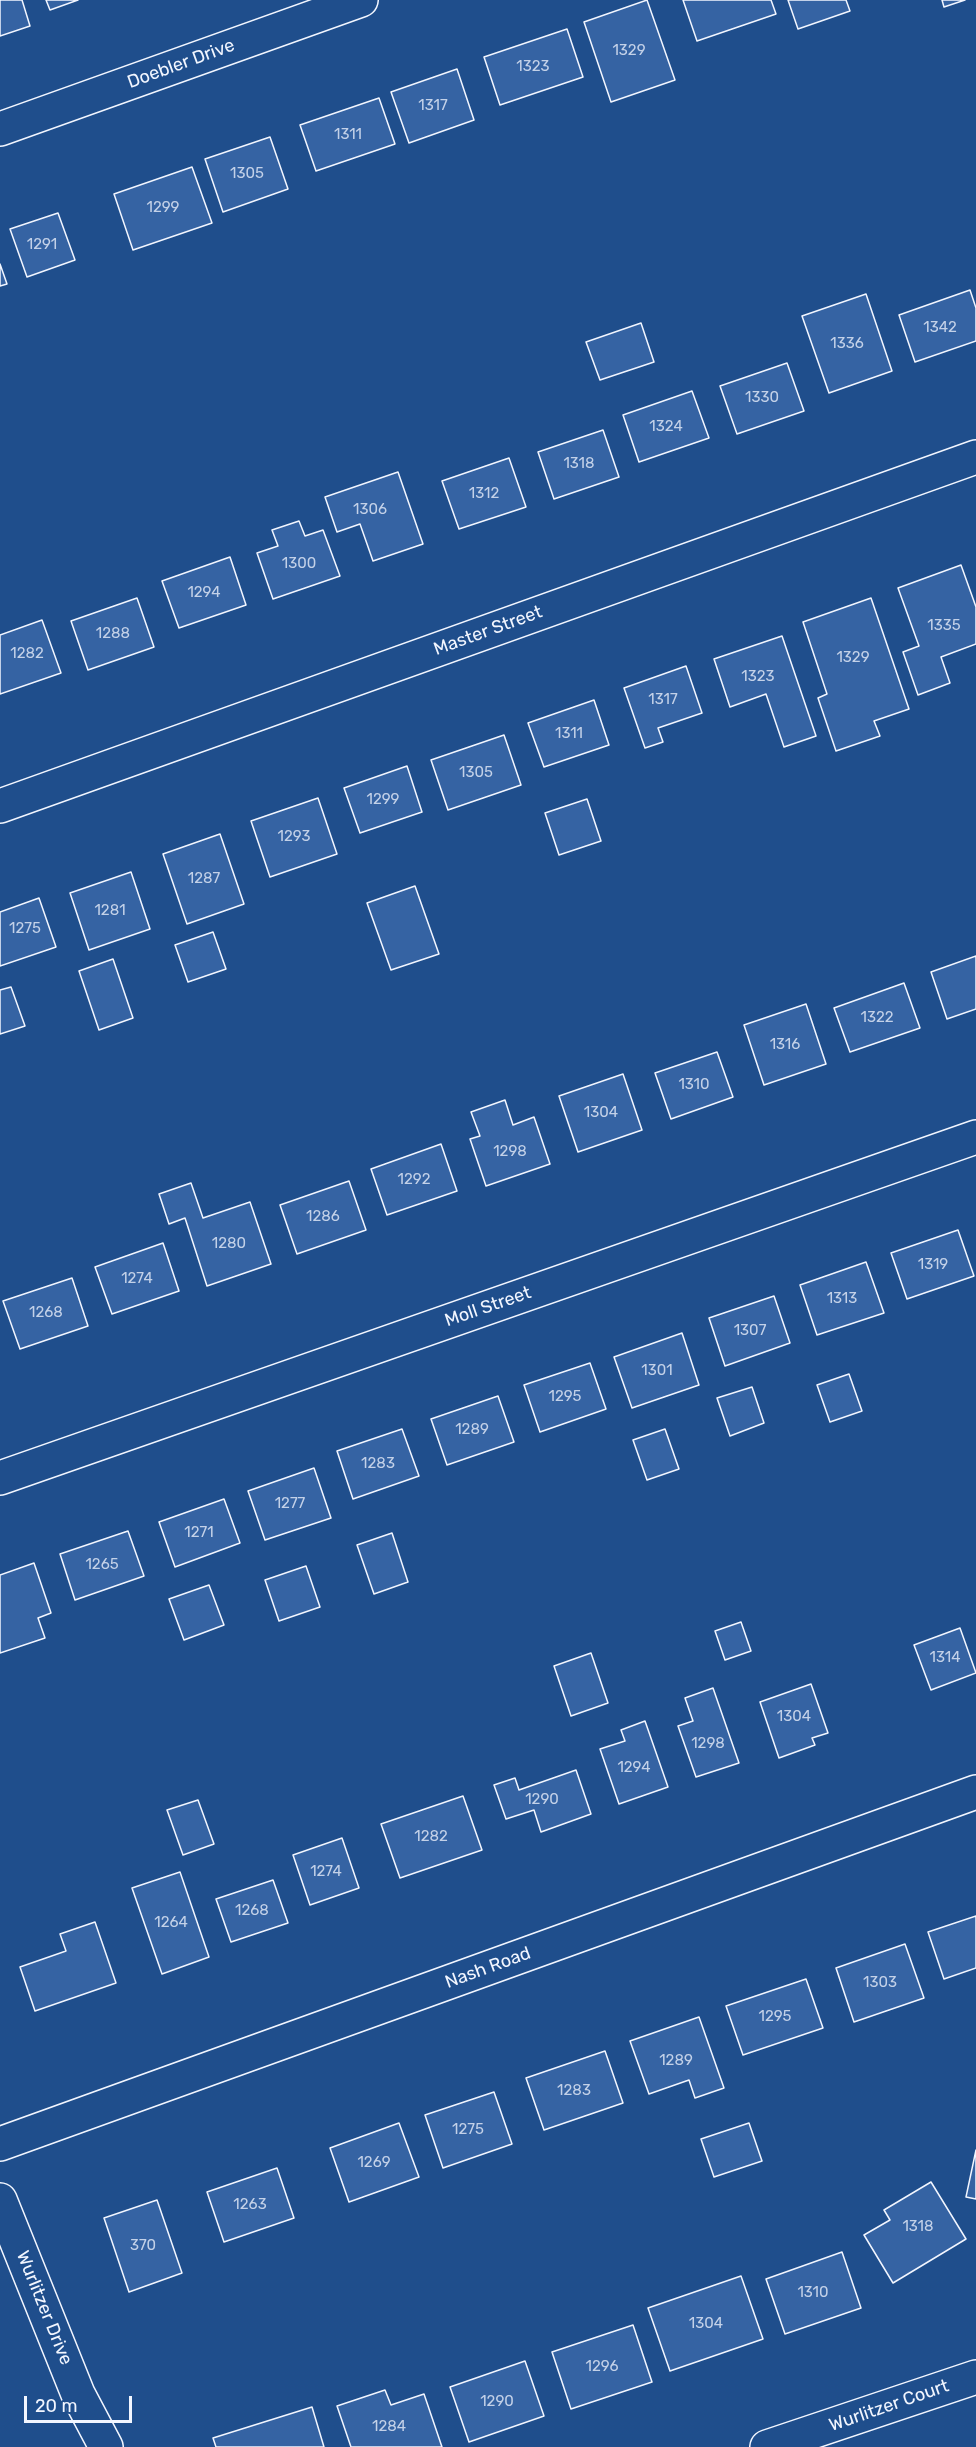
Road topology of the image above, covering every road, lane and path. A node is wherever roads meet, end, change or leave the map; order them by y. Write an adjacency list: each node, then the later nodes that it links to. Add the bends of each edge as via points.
1 (361, 0): 2 (street, Doebler Drive)
2 (0, 129)
3 (976, 457): 4 (street, Master Street)
4 (0, 806)
5 (976, 1137): 6 (street, Moll Street)
6 (0, 1478)
7 (976, 1792): 8 (street, Nash Road)
8 (0, 2144)
9 (0, 2200): 11 (street, Wurlitzer Drive, via 78,2394)
10 (976, 2377): 12 (street, Wurlitzer Court)
11 (106, 2447)
12 (767, 2447)

